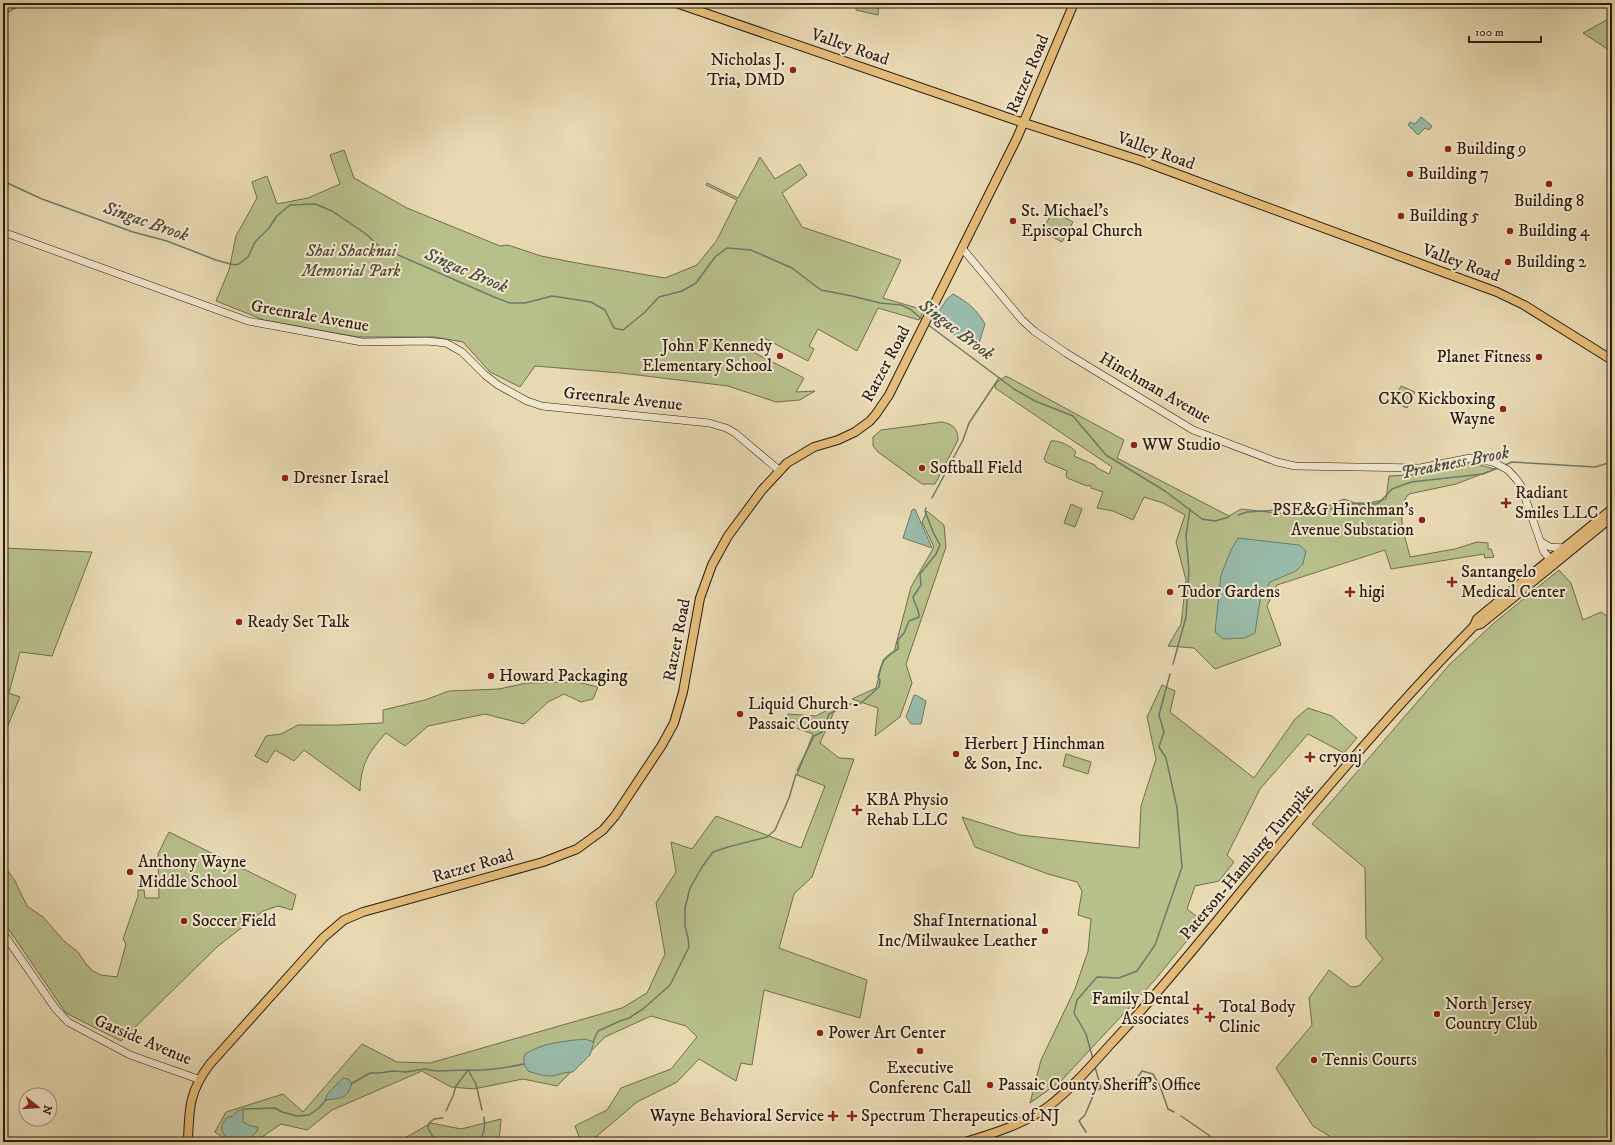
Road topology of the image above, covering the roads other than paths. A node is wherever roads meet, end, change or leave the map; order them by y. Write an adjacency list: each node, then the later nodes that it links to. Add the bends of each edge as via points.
1 (676, 3): 3 (main road, Valley Road)
2 (1074, 3): 3 (main road, Ratzer Road)
3 (1024, 123): 5 (main road, Ratzer Road); 6 (main road, Valley Road, via 1142,161 1496,292 1524,305)
4 (4, 234): 7 (street, Greenrale Avenue, via 248,321 362,342 446,343 462,352 498,385 542,406 709,423 726,428 742,438)
5 (962, 248): 7 (main road, Ratzer Road, via 889,395 870,421 850,435 806,451); 10 (street, Hinchman Avenue, via 1014,312 1034,331 1193,430 1277,462 1296,466 1420,468 1470,458 1486,459 1513,474 1521,486)
6 (1612, 360)
7 (780, 471): 14 (main road, Ratzer Road, via 740,518 712,565 700,598 683,692 674,723 615,816 603,830 577,849 543,862 363,912 344,920 318,944)
8 (1612, 509): 11 (main road)
9 (1612, 517): 12 (main road)
10 (1541, 542): 11 (street, via 1550,547); 12 (street, Hinchman Avenue, via 1544,552)
11 (1564, 548): 12 (main road)
12 (1552, 561): 16 (main road, Paterson-Hamburg Turnpike, via 1477,619 1474,626 1381,725 1171,978 1069,1089 1036,1114 1004,1130)
13 (3, 933): 14 (street, Garside Avenue, via 55,1008 68,1022 130,1055)
14 (198, 1079): 15 (main road, Ratzer Road, via 190,1105)
15 (188, 1142)
16 (965, 1142)

